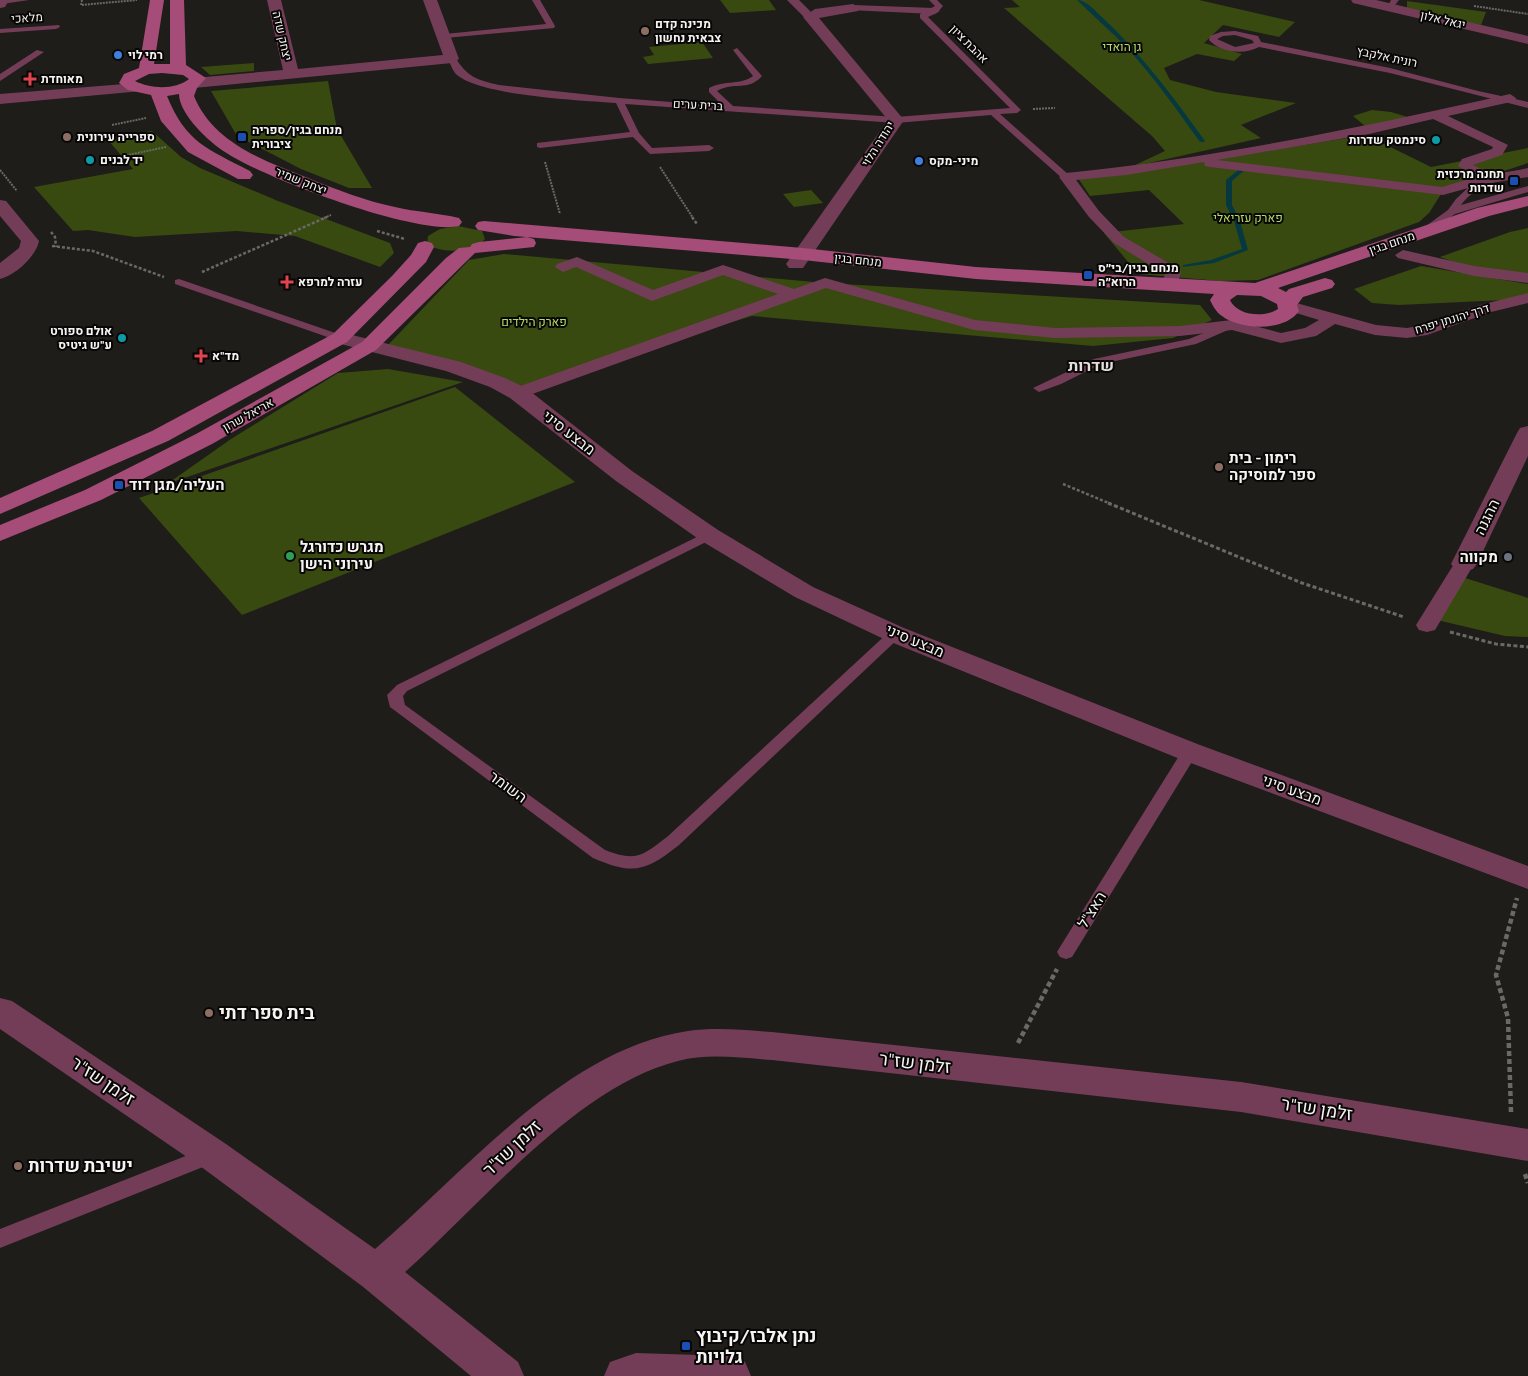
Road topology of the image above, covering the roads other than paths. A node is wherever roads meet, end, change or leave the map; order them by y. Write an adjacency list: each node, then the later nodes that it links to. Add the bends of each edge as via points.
1 (24, 0): 9 (lane)
2 (157, 0): 24 (main road)
3 (177, 0): 25 (main road)
4 (274, 0): 26 (street, יצחק שדה)
5 (430, 0): 17 (street, ברית ערים)
6 (536, 0): 14 (lane)
7 (794, 0): 13 (street)
8 (1358, 0): 10 (street, יגאל אלון)
9 (1, 2)
10 (1393, 4): 19 (street, יגאל אלון)
11 (934, 6): 12 (street, via 870,11); 38 (lane, אהבת ציון, via 923,16)
12 (853, 8): 13 (street, via 820,12)
13 (810, 17): 41 (street, יהודה הלוי)
14 (551, 26): 17 (lane); 18 (lane)
15 (56, 27): 16 (lane, מלאכי)
16 (0, 31)
17 (445, 36): 23 (street, ברית ערים)
18 (556, 36)
19 (1528, 40)
20 (1258, 44): 20 (lane, רונית אלקבץ, via 1250,36 1235,34 1221,34 1213,40 1231,48); 34 (lane, רונית אלקבץ, via 1427,78 1484,96)
21 (737, 50): 37 (lane, via 758,76 750,83 721,85 712,90)
22 (40, 52): 27 (lane)
23 (452, 59): 26 (street); 35 (lane, ברית ערים, via 458,71 478,83)
24 (146, 70): 25 (main road); 29 (main road)
25 (180, 70): 28 (main road, via 192,73)
26 (290, 73): 28 (street)
27 (0, 78)
28 (194, 82): 31 (main road, via 177,90); 56 (main road, יצחק שמיר, via 186,96 194,114 224,144 253,162 344,199 422,219)
29 (133, 83): 30 (street); 31 (main road); 33 (street)
30 (0, 90)
31 (157, 91): 51 (main road, יצחק שמיר, via 169,121 201,153 236,172)
32 (1526, 93): 34 (lane)
33 (0, 98)
34 (1510, 98): 36 (lane); 40 (street)
35 (619, 101): 37 (lane, ברית ערים); 42 (lane)
36 (1528, 105)
37 (729, 107): 41 (lane, ברית ערים)
38 (1017, 110): 39 (lane, ברית ערים)
39 (994, 113): 41 (lane, ברית ערים); 47 (lane)
40 (1437, 116): 45 (street); 48 (street, via 1501,145 1497,152 1467,162 1465,166)
41 (896, 120): 62 (street, יהודה הלוי)
42 (635, 134): 43 (lane); 44 (lane, via 650,151)
43 (540, 145)
44 (709, 148)
45 (1184, 160): 47 (street, via 1126,171); 48 (street, via 1443,191)
46 (1528, 172): 48 (street)
47 (1066, 177): 67 (street, via 1119,240 1173,272)
48 (1490, 179): 54 (lane, via 1471,188)
49 (1528, 189): 54 (lane)
50 (1528, 201): 58 (main road, מנחם בגין)
51 (310, 203)
52 (0, 205): 64 (street, via 30,241 28,250)
53 (332, 211): 59 (main road, יצחק שמיר, via 401,229)
54 (1452, 212): 58 (lane)
55 (1528, 215): 61 (main road, מנחם בגין)
56 (453, 222): 57 (main road, יצחק שמיר); 59 (main road, via 432,227)
57 (484, 226): 60 (main road, אריאל שרון, via 493,231 493,236 487,244); 62 (main road, מנחם בגין, via 712,247)
58 (1422, 232): 68 (main road, מנחם בגין)
59 (422, 242): 60 (main road, יצחק שמיר, via 443,253); 74 (main road, אריאל שרון, via 419,258)
60 (473, 250): 62 (main road, מנחם בגין, via 523,242); 75 (main road, אריאל שרון, via 453,262)
61 (1403, 255): 65 (street, via 1474,271); 71 (main road, מנחם בגין, via 1296,294)
62 (800, 259): 67 (main road, מנחם בגין); 72 (main road, מנחם בגין, via 984,286 1196,298)
63 (563, 267): 69 (street, via 577,262 652,296 723,270)
64 (0, 273)
65 (1528, 278)
66 (180, 282): 74 (lane)
67 (1169, 286): 72 (main road, מנחם בגין)
68 (1257, 289): 71 (main road, via 1277,295); 72 (main road)
69 (793, 294): 72 (street, via 825,283 974,325 1055,333 1180,331); 77 (street)
70 (1528, 298): 73 (street, דרך יהונתן יפרח, via 1407,333 1375,330)
71 (1289, 305): 72 (main road, מנחם בגין, via 1285,315 1262,320 1242,317); 73 (street, דרך יהונתן יפרח)
72 (1228, 307): 73 (street, via 1282,338 1310,332); 76 (lane, via 1192,342 1098,362)
73 (1332, 319)
74 (340, 338): 75 (street, מבצע סיני); 79 (main road, אריאל שרון, via 160,436)
75 (369, 346): 77 (street, מבצע סיני, via 474,372); 80 (main road, אריאל שרון, via 204,439 93,495)
76 (1039, 388)
77 (518, 393): 81 (street, מבצע סיני, via 624,476)
78 (1528, 433): 82 (street, ההגנה)
79 (0, 507)
80 (0, 534)
81 (709, 535): 84 (street, מבצע סיני, via 804,592); 84 (lane, השומר, via 402,688 395,695 398,707 600,854 624,865 646,862 673,841)
82 (1464, 564): 83 (street, ההגנה)
83 (1427, 625)
84 (895, 634): 85 (street, מבצע סיני)
85 (1190, 752): 86 (street, מבצע סיני); 87 (lane, האצ"ל)
86 (1526, 877)
87 (1066, 952)
88 (0, 1012): 90 (street, זלמן שז"ר)
89 (1520, 1143): 92 (street, זלמן שז"ר, via 1241,1097 772,1046 729,1043 679,1046 632,1062 588,1085 527,1132)
90 (213, 1155): 91 (lane); 92 (street, זלמן שז"ר)
91 (0, 1239)
92 (376, 1273): 93 (street, זלמן שז"ר)
93 (503, 1376)
94 (625, 1376): 95 (street, via 636,1373)
95 (730, 1376)

